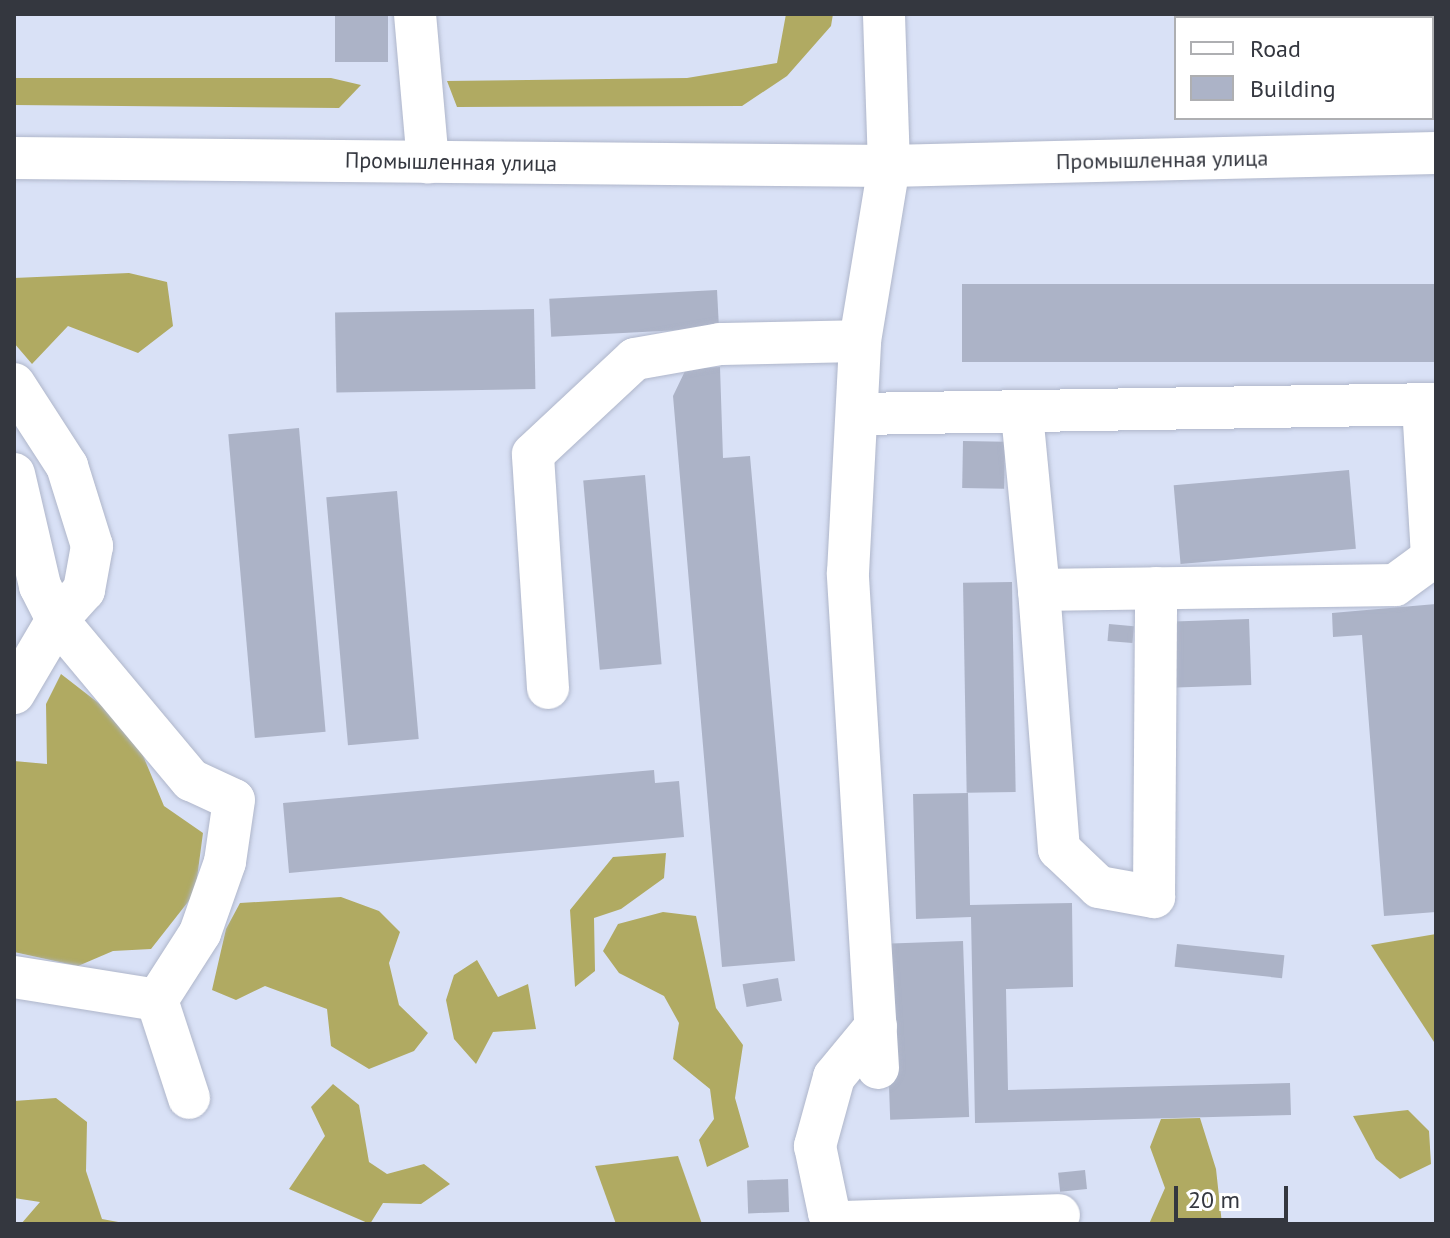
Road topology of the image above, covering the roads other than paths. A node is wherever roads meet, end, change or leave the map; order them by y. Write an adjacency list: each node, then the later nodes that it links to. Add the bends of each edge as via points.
1 (415, 14): 5 (street)
2 (884, 14): 6 (street)
3 (1436, 153): 6 (street, Промышленная улица)
4 (14, 158): 5 (street, Промышленная улица)
5 (428, 162): 6 (street, Промышленная улица)
6 (889, 166): 7 (street)
7 (860, 341): 10 (street); 17 (street, via 720,344 635,359 533,454)
8 (14, 384): 16 (street, via 67,466 92,546 84,590)
9 (1430, 404): 11 (street); 13 (street)
10 (858, 414): 11 (street); 21 (street, via 848,573)
11 (1022, 414): 15 (street)
12 (14, 474): 16 (street, via 40,586)
13 (1434, 556): 14 (street, via 1395,585)
14 (1156, 588): 15 (street); 15 (street, via 1154,897 1099,887 1059,849)
15 (1039, 590)
16 (57, 620): 18 (street); 20 (street, via 191,780 234,800 225,862 200,933)
17 (548, 688)
18 (14, 693)
19 (14, 977): 20 (street)
20 (157, 1000): 23 (street)
21 (876, 1026): 22 (street); 24 (street, via 834,1077 815,1146 829,1213 841,1222)
22 (878, 1068)
23 (189, 1098)
24 (1059, 1215)

